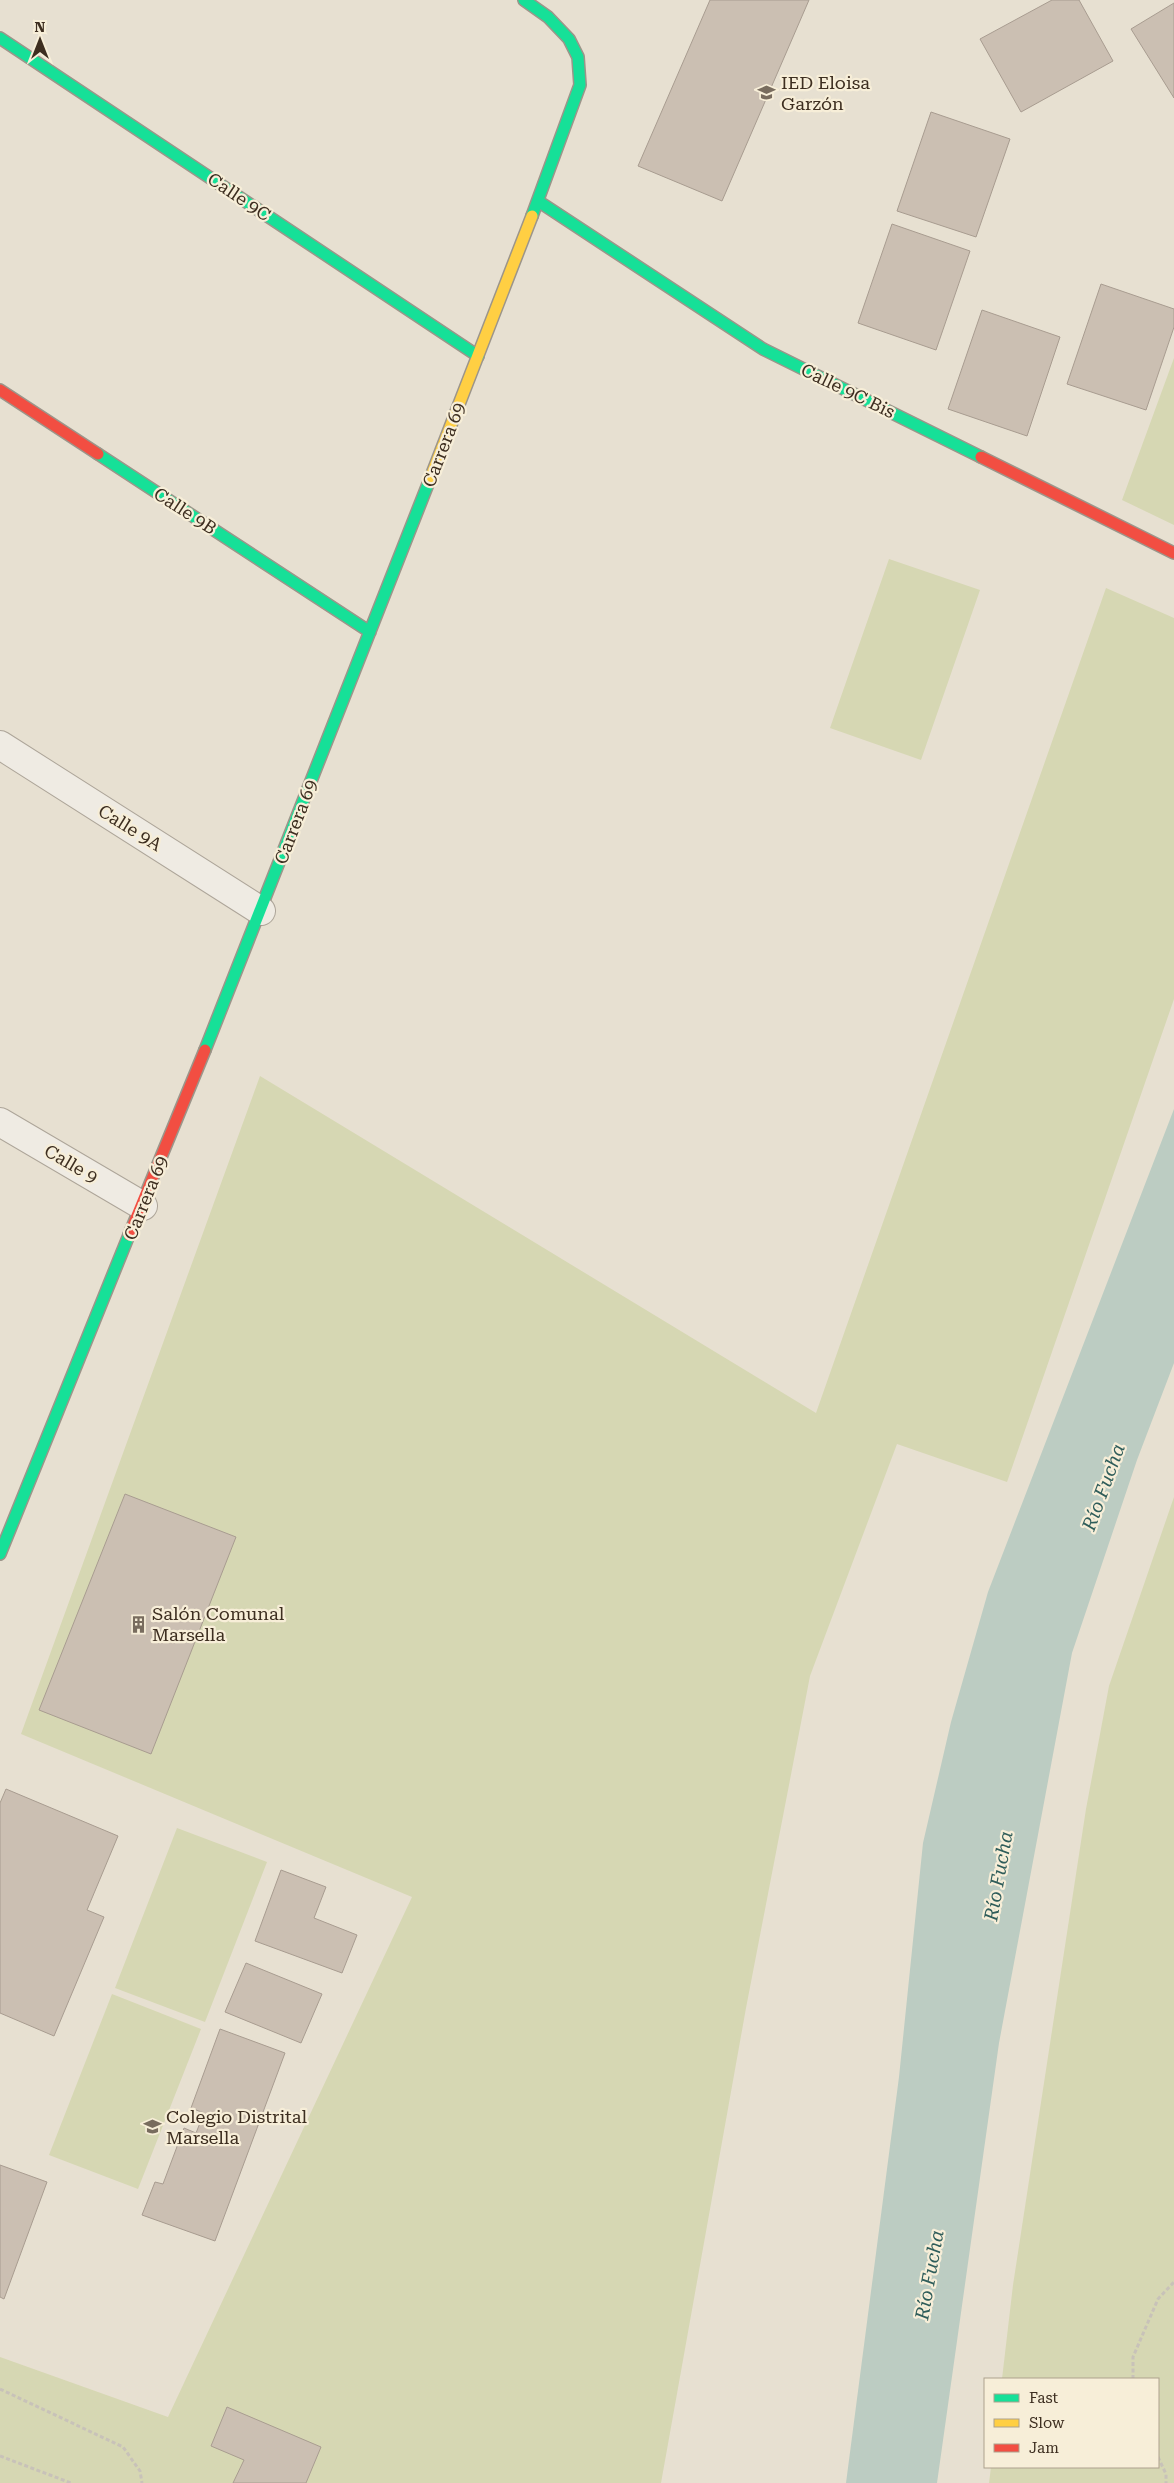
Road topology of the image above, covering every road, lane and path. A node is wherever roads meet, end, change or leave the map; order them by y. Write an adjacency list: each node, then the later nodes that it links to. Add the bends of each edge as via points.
1 (524, 0): 3 (street, Carrera 69, via 543,13 568,38 578,57 580,85)
2 (0, 38): 4 (street, Calle 9C)
3 (538, 201): 4 (street, Carrera 69); 6 (street, Calle 9C Bis, via 763,348)
4 (478, 356): 7 (street, Carrera 69)
5 (0, 390): 7 (street, Calle 9B)
6 (1174, 552)
7 (370, 632): 9 (street, Carrera 69)
8 (0, 745): 9 (street, Calle 9A)
9 (260, 911): 11 (street, Carrera 69)
10 (0, 1122): 11 (street, Calle 9)
11 (143, 1206): 12 (street, Carrera 69)
12 (0, 1554)
13 (1174, 2282): 14 (path, via 1158,2299 1133,2357)
14 (1133, 2378)
15 (0, 2389): 19 (path, via 123,2447 140,2471)
16 (0, 2456): 18 (path)
17 (1159, 2459): 20 (path, via 1166,2474)
18 (71, 2483)
19 (142, 2483)
20 (1166, 2483)

